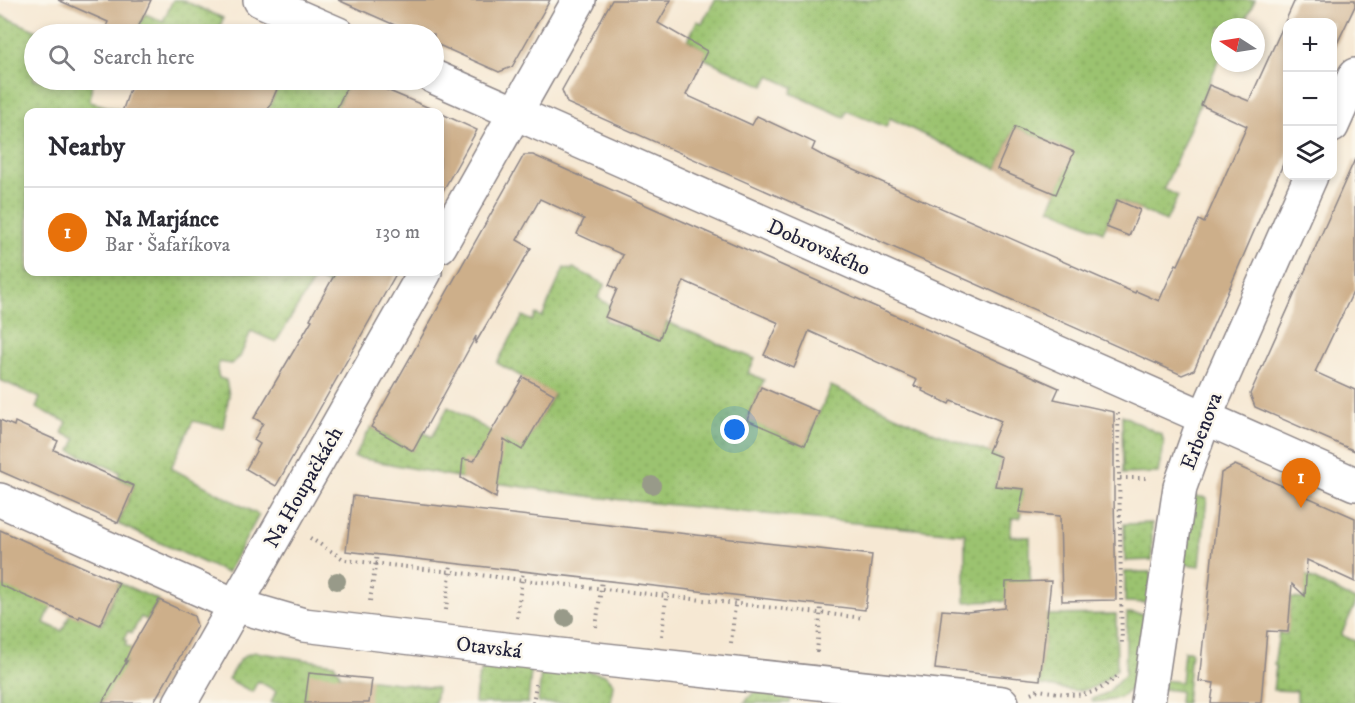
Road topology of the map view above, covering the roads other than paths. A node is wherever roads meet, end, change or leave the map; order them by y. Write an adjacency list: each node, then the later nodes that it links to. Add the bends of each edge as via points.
1 (260, 0): 3 (street)
2 (579, 0): 6 (street)
3 (315, 24)
4 (1355, 75): 7 (street)
5 (444, 81): 6 (street, Dobrovského)
6 (515, 113): 9 (street); 11 (street, Dobrovského)
7 (1337, 115)
8 (1309, 180): 11 (street, Erbenova)
9 (444, 239)
10 (423, 276): 14 (street, Na Houpačkách)
11 (1205, 417): 12 (street, Dobrovského); 17 (street, Erbenova, via 1180,487)
12 (1355, 483)
13 (0, 500): 14 (street, Otavská)
14 (235, 605): 15 (street, Otavská, via 304,625 513,651 814,683); 16 (street, Na Houpačkách)
15 (1015, 699)
16 (180, 703)
17 (1148, 703)

